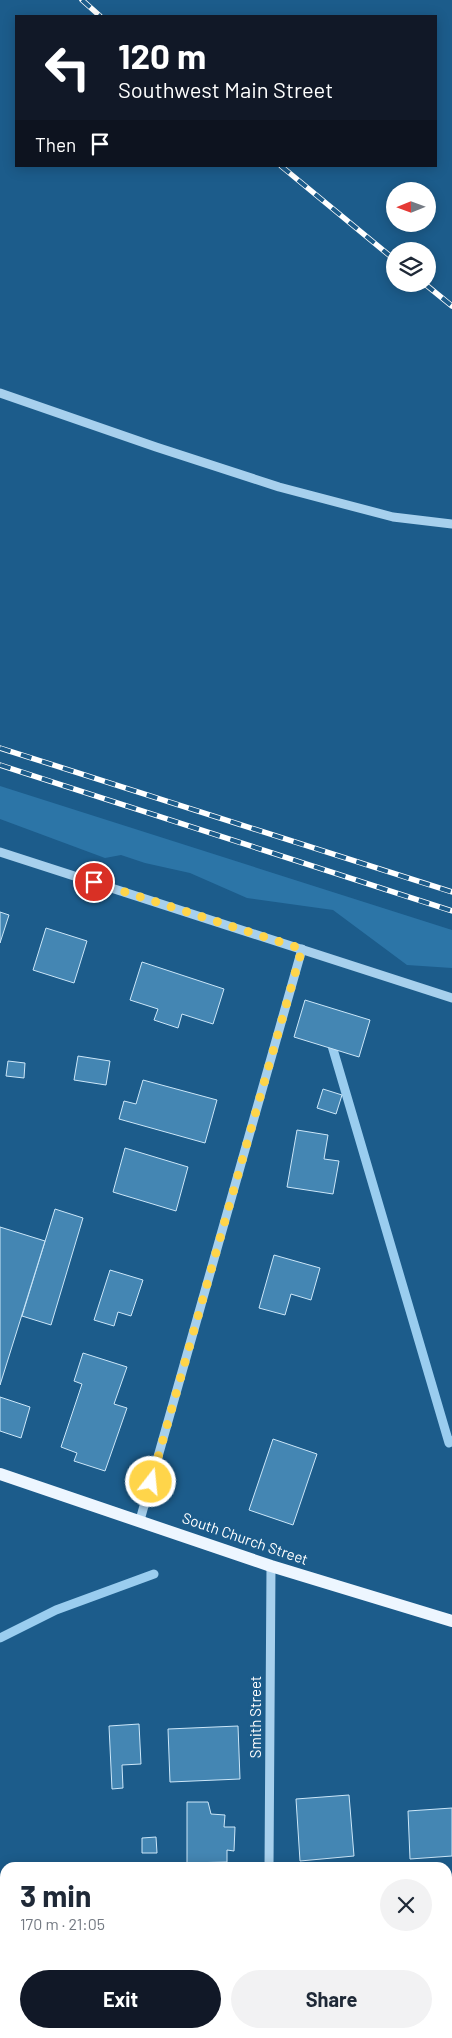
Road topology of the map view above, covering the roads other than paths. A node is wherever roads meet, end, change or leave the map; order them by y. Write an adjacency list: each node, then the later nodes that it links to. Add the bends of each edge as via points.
1 (0, 393): 2 (street, via 279,487 393,517)
2 (452, 524)
3 (0, 852): 4 (street)
4 (302, 949): 5 (street); 7 (street)
5 (452, 998)
6 (0, 1474): 7 (main road, South Church Street)
7 (140, 1520): 8 (main road, South Church Street)
8 (271, 1566): 9 (main road, South Church Street); 10 (street, Smith Street)
9 (452, 1621)
10 (269, 1862)

